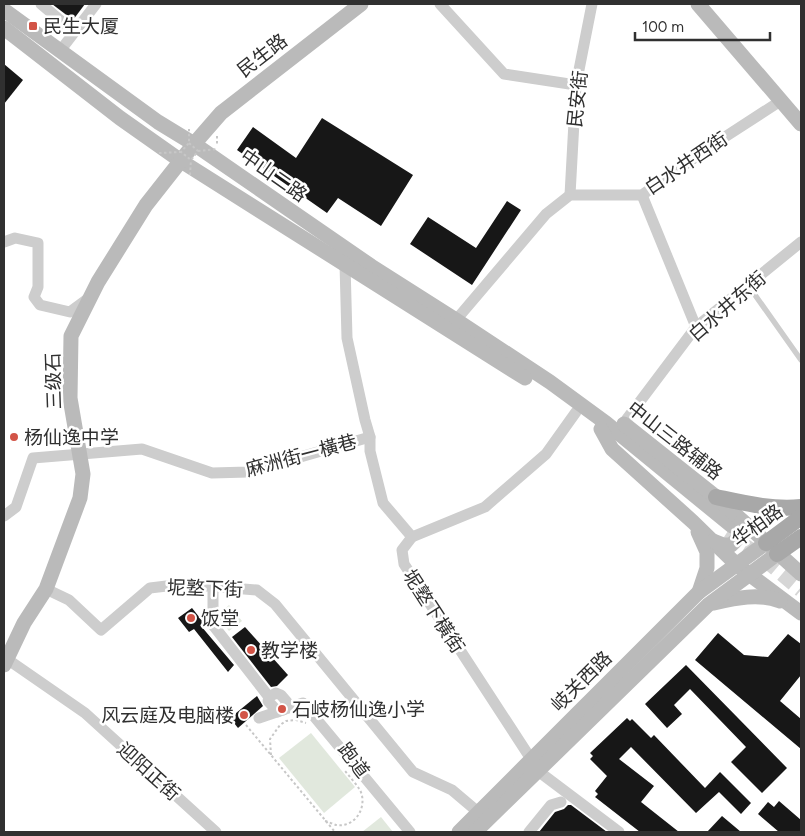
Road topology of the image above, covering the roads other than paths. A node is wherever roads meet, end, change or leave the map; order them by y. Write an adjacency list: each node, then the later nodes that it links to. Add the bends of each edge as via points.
1 (40, 4): 9 (street)
2 (96, 4): 9 (street)
3 (361, 4): 14 (main road, 民生路, via 221,113)
4 (440, 4): 11 (street, via 504,74)
5 (592, 4): 11 (street, 民安街)
6 (698, 4): 12 (main road)
7 (4, 10): 10 (main road, 中山二路)
8 (4, 28): 14 (main road, 中山二路, via 120,118)
9 (73, 31): 10 (street)
10 (60, 51): 14 (main road, 中山二路, via 158,122)
11 (576, 85): 15 (street, 民安街)
12 (782, 100): 13 (main road); 16 (street, 白水井西街)
13 (801, 124)
14 (189, 152): 19 (main road, 中山二路); 21 (main road, 三级石, via 146,205); 22 (main road, 中山二路)
15 (570, 195): 16 (street, 白水井西街); 22 (street, via 546,214)
16 (642, 195): 23 (street)
17 (4, 242): 21 (street, via 15,238 38,243 38,286 34,297 40,305 70,312)
18 (801, 242): 20 (street, 白水井东街)
19 (345, 264): 25 (main road, 中山二路); 30 (street, via 348,338)
20 (748, 286): 23 (street, 白水井东街); 24 (lane)
21 (90, 297): 31 (main road, 三级石, via 71,336 70,398)
22 (456, 320): 25 (main road, 中山二路)
23 (696, 327): 28 (street, 白水井东街)
24 (801, 360)
25 (524, 371): 26 (main road); 27 (main road)
26 (550, 382): 28 (main road, 中山三路辅路, via 580,392); 37 (main road, via 606,423)
27 (576, 412): 29 (main road); 38 (street, via 546,454 484,507)
28 (623, 424): 32 (main road, 中山三路辅路)
29 (601, 429): 36 (main road, 中山三路辅路, via 612,450); 37 (main road)
30 (370, 436): 31 (street, 麻洲街一橫巷, via 248,472 212,473 142,450); 38 (street, via 370,451 383,503)
31 (80, 454): 34 (street, 麻洲街一橫巷, via 33,458 16,507); 45 (main road, 三级石, via 83,474 80,498)
32 (716, 497): 33 (main road, via 765,507); 37 (main road, 中山三路辅路)
33 (801, 507)
34 (4, 516)
35 (801, 518): 40 (main road, 华柏路)
36 (693, 522): 37 (main road, 中山三路辅路); 46 (main road, via 707,552 707,568)
37 (728, 530): 40 (main road, 中山三路辅路); 41 (main road, 中山三路辅路)
38 (412, 537): 52 (street, 坭墪下橫街, via 402,550 404,564)
39 (801, 537): 40 (main road, 华柏路)
40 (772, 548): 41 (main road, 华柏路); 42 (main road, 中山三路辅路)
41 (742, 570): 46 (main road, 岐关西路); 47 (main road, 岐关西路); 48 (main road, 中山三路辅路)
42 (796, 570): 43 (lane)
43 (801, 580)
44 (213, 587): 45 (street, 坭墪下街, via 183,584 150,588 101,630 69,600); 50 (street, via 213,625 269,697 276,693 287,702); 54 (street, 坭墪下街, via 257,590 275,604 413,772 452,790)
45 (46, 589): 49 (main road, 三级石, via 24,623)
46 (699, 592): 52 (main road, 岐关西路)
47 (708, 605): 48 (main road, via 754,597 770,598); 52 (main road, 岐关西路)
48 (799, 609)
49 (5, 662): 55 (street, 迎阳正街, via 85,713)
50 (280, 711): 51 (street); 56 (street, via 303,703)
51 (259, 718)
52 (534, 765): 54 (main road, 岐关西路); 58 (main road, 岐关西路); 60 (street, 坭墪下橫街)
53 (561, 802): 59 (street, via 550,805)
54 (478, 812): 57 (main road, 岐关西路)
55 (216, 832)
56 (410, 832)
57 (459, 832)
58 (475, 832)
59 (529, 832)
60 (619, 832)

